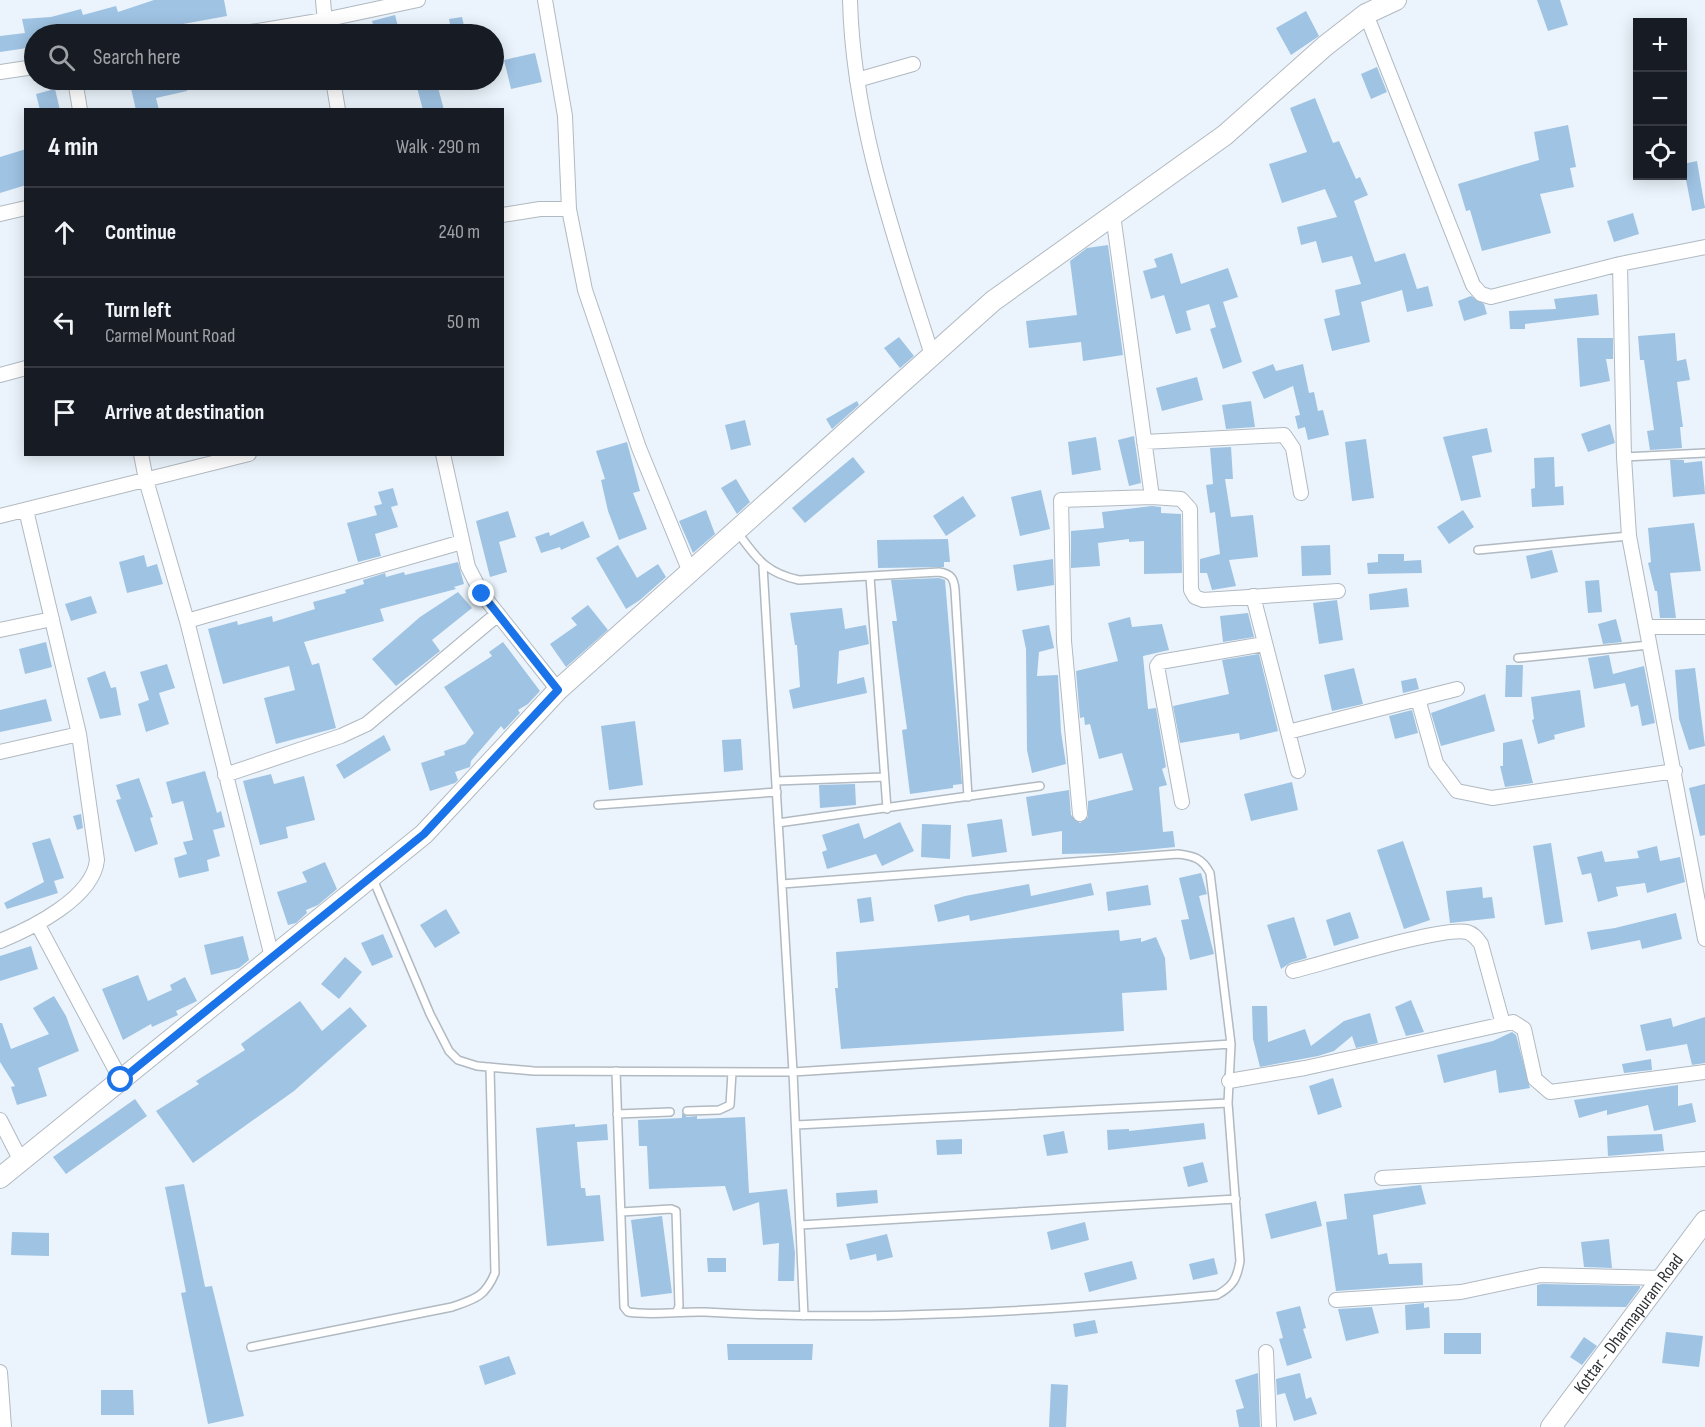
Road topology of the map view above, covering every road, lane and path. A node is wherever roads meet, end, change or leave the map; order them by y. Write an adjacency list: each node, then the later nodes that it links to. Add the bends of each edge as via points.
1 (323, 0): 7 (street)
2 (418, 0): 8 (street)
3 (545, 0): 18 (street, via 565,116)
4 (850, 0): 12 (street, via 850,38)
5 (1396, 0): 6 (street)
6 (1366, 14): 21 (street, via 1225,135); 23 (street, via 1473,285 1481,294 1491,297)
7 (325, 24)
8 (335, 24)
9 (914, 64): 12 (street)
10 (24, 68): 11 (street)
11 (0, 72)
12 (857, 80): 24 (street, via 863,121 888,219)
13 (77, 90): 15 (street)
14 (335, 90): 16 (street)
15 (80, 108)
16 (338, 108)
17 (24, 208): 19 (street)
18 (569, 209): 20 (street); 43 (street, via 585,290 639,448)
19 (0, 214)
20 (504, 215)
21 (1113, 215): 24 (street, via 993,301); 27 (street)
22 (1705, 247): 23 (street)
23 (1620, 264): 32 (street)
24 (932, 355): 38 (street)
25 (24, 369): 26 (street)
26 (0, 375)
27 (1144, 442): 34 (street, via 1284,435 1293,448); 35 (street)
28 (1705, 453): 32 (lane)
29 (141, 456): 33 (street)
30 (241, 456): 33 (street)
31 (443, 456): 40 (street)
32 (1623, 457): 39 (street)
33 (146, 480): 36 (street); 49 (street)
34 (1301, 494)
35 (1152, 497): 46 (street, via 1181,499 1190,509 1191,590 1195,597 1203,600); 73 (street, via 1061,500 1064,641)
36 (26, 510): 37 (street); 48 (street)
37 (0, 516)
38 (736, 531): 42 (lane); 43 (street)
39 (1629, 536): 41 (lane); 50 (street)
40 (462, 542): 47 (street, via 468,567); 49 (street)
41 (1478, 550)
42 (763, 567): 44 (lane, via 799,580); 66 (lane)
43 (690, 572): 57 (street)
44 (870, 577): 65 (lane); 69 (lane, via 939,572 954,580)
45 (1338, 591): 46 (street)
46 (1253, 596): 53 (street)
47 (498, 614): 57 (street); 64 (street, via 367,724)
48 (52, 619): 52 (street); 60 (street)
49 (187, 621): 64 (street)
50 (1647, 627): 51 (street); 54 (street)
51 (1705, 627)
52 (0, 630)
53 (1264, 644): 59 (street); 70 (street, via 1160,662 1157,666)
54 (1649, 645): 55 (lane); 63 (street)
55 (1518, 658)
56 (1457, 689): 58 (street)
57 (558, 690): 75 (street, via 424,834)
58 (1418, 699): 59 (street); 63 (street, via 1436,763 1457,791 1492,798)
59 (1288, 732): 62 (street)
60 (79, 734): 61 (street); 77 (street, via 96,873 89,884)
61 (0, 752)
62 (1298, 771)
63 (1675, 771): 78 (street)
64 (225, 775): 80 (street)
65 (884, 777): 66 (lane); 72 (lane)
66 (776, 781): 68 (lane)
67 (1040, 786): 69 (lane)
68 (777, 792): 71 (lane); 74 (lane)
69 (968, 797): 72 (lane)
70 (1182, 802)
71 (598, 805)
72 (887, 808): 74 (lane)
73 (1080, 814)
74 (778, 823): 76 (lane)
75 (372, 877): 80 (street); 84 (lane, via 449,1051 458,1060)
76 (782, 884): 83 (lane, via 1178,854 1196,856 1210,873); 87 (lane)
77 (38, 925): 79 (street); 89 (street)
78 (1705, 939)
79 (0, 941)
80 (272, 957): 89 (street)
81 (1293, 971): 82 (street, via 1415,940 1466,932 1475,935 1481,944)
82 (1503, 1024): 88 (street, via 1513,1022 1524,1029 1535,1079 1550,1092); 90 (street)
83 (1231, 1044): 87 (lane); 90 (lane)
84 (490, 1067): 85 (lane); 109 (lane, via 495,1273 488,1290 452,1307)
85 (616, 1071): 86 (lane); 94 (lane)
86 (732, 1072): 87 (lane); 92 (lane, via 731,1100 726,1109)
87 (793, 1072): 96 (lane)
88 (1705, 1072)
89 (121, 1080): 98 (street)
90 (1229, 1081): 91 (lane)
91 (1228, 1103): 96 (lane); 101 (lane)
92 (687, 1111)
93 (670, 1112): 94 (lane)
94 (617, 1114): 102 (lane)
95 (0, 1120): 98 (street)
96 (796, 1125): 104 (lane)
97 (1705, 1159): 100 (street)
98 (21, 1161): 99 (street)
99 (0, 1178)
100 (1382, 1178)
101 (1236, 1199): 104 (lane); 108 (lane, via 1238,1278 1217,1295 1052,1310)
102 (621, 1212): 107 (lane, via 625,1309 630,1313); 107 (lane, via 676,1211)
103 (1705, 1221): 105 (street, Kottar - Dharmapuram Road)
104 (800, 1225): 108 (lane)
105 (1663, 1278): 106 (street, via 1541,1275 1461,1292); 114 (street, Kottar - Dharmapuram Road)
106 (1336, 1300)
107 (677, 1311): 108 (lane)
108 (804, 1316)
109 (251, 1347)
110 (1266, 1352): 113 (street)
111 (0, 1372): 112 (street)
112 (4, 1427)
113 (1269, 1427)
114 (1551, 1427)

